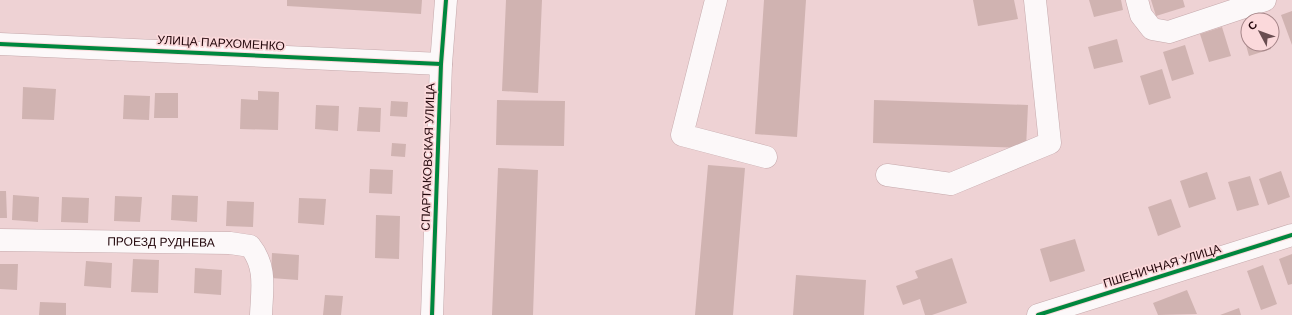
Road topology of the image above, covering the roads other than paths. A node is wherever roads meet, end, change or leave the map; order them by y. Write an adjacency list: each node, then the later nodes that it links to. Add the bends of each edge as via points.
1 (446, 0): 7 (street, СПАРТАКОВСКАЯ УЛИЦА)
2 (716, 0): 8 (street, via 682,136)
3 (1035, 0): 9 (street, via 1050,143 951,184)
4 (1137, 0): 5 (street, via 1142,15 1152,29 1169,32)
5 (1265, 0)
6 (0, 44): 7 (street, УЛИЦА ПАРХОМЕНКО)
7 (441, 64): 13 (street, СПАРТАКОВСКАЯ УЛИЦА)
8 (766, 157)
9 (887, 175)
10 (1292, 235): 14 (street, ПШЕНИЧНАЯ УЛИЦА)
11 (0, 240): 12 (street, ПРОЕЗД РУДНЕВА, via 230,243 250,246 258,257 262,274)
12 (261, 315)
13 (432, 315)
14 (1038, 315)

